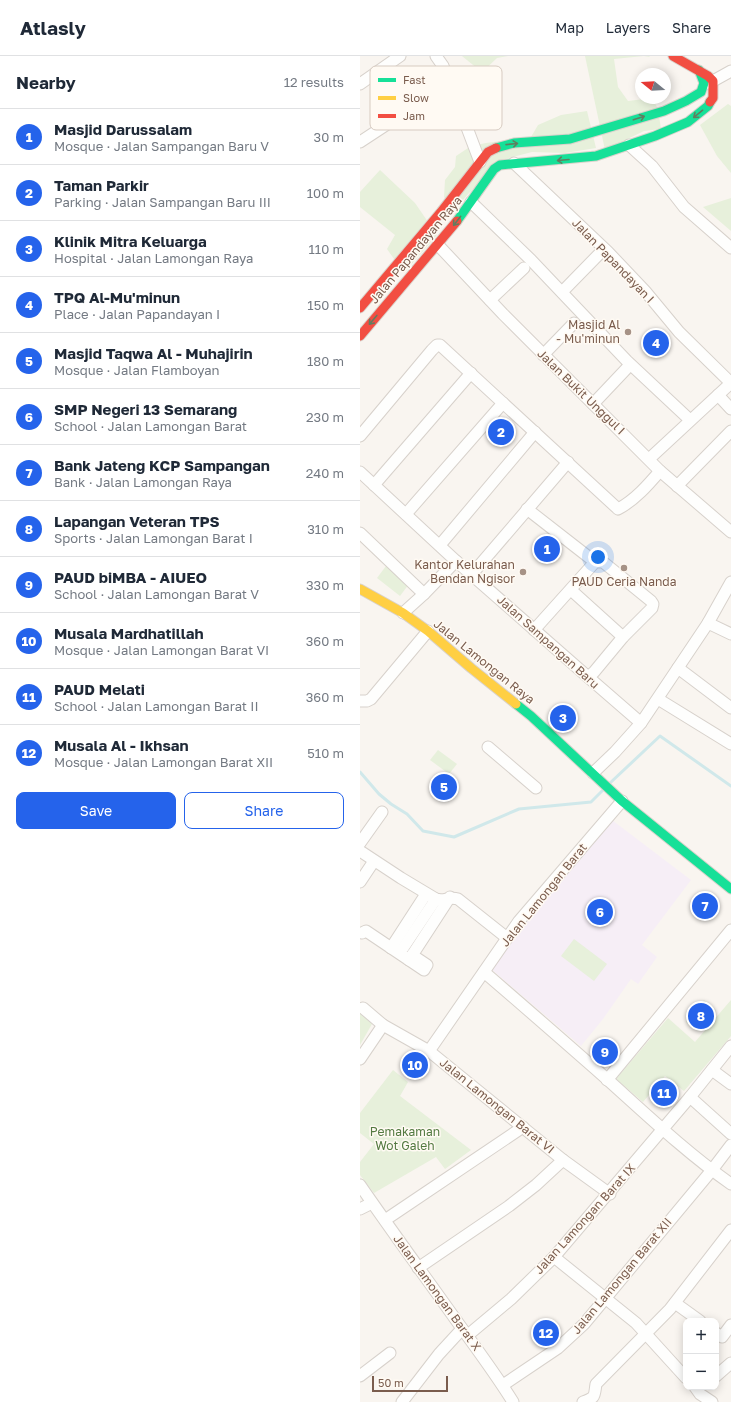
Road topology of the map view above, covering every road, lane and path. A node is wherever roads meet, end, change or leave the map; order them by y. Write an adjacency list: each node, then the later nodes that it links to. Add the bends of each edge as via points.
1 (400, 56): 4 (street)
2 (436, 56): 5 (street)
3 (673, 56): 8 (main road, via 708,76)
4 (386, 66)
5 (443, 66)
6 (731, 71): 8 (street)
7 (370, 77): 9 (street)
8 (708, 82): 13 (main road, one-way to 13, via 713,98 708,106 688,122); 14 (main road, one-way to 8, via 674,107 701,92)
9 (360, 84)
10 (378, 130): 12 (street)
11 (468, 130): 15 (street)
12 (360, 142)
13 (629, 145): 14 (main road, via 596,156); 19 (street, via 652,166 684,207)
14 (586, 146): 15 (main road, Jalan Papandayan Raya, one-way to 14, via 488,152 508,144 562,140); 16 (main road, Jalan Papandayan Raya, one-way to 16, via 550,161)
15 (480, 162): 24 (main road, Jalan Papandayan Raya)
16 (514, 163): 17 (main road, Jalan Papandayan Raya, via 494,168); 20 (street, Jalan Papandayan I)
17 (471, 202): 18 (main road, Jalan Papandayan Raya, one-way to 18); 22 (street)
18 (438, 245): 23 (street, Jalan Bukit Unggul I); 26 (main road, Jalan Papandayan Raya, one-way to 26)
19 (731, 248)
20 (604, 249): 22 (street); 30 (street, Jalan Papandayan I, via 645,291 679,332)
21 (524, 268): 23 (street)
22 (562, 292): 35 (street, via 627,361)
23 (490, 300): 27 (street, Jalan Bukit Unggul I)
24 (360, 308)
25 (574, 323): 27 (street)
26 (360, 336)
27 (543, 355): 33 (street, Jalan Bukit Unggul I)
28 (628, 367): 33 (street)
29 (471, 373): 32 (street); 38 (street, via 443,346 437,346); 43 (street)
30 (731, 383): 31 (street)
31 (718, 395): 34 (street); 35 (street)
32 (503, 403): 37 (street); 46 (street)
33 (593, 404): 39 (street, Jalan Bukit Unggul I)
34 (731, 408)
35 (690, 420): 39 (street)
36 (731, 431): 44 (street)
37 (535, 432): 40 (street); 49 (street)
38 (360, 436)
39 (650, 458): 41 (street, Jalan Bukit Unggul I)
40 (568, 462): 41 (street, via 618,509 635,498); 45 (street)
41 (660, 471): 44 (street, Jalan Bukit Unggul I)
42 (360, 472): 43 (street, Jalan Sampangan Baru)
43 (374, 485): 46 (street, Jalan Sampangan Baru)
44 (677, 486): 47 (street, Jalan Bukit Unggul I)
45 (527, 509): 51 (street); 52 (street)
46 (406, 514): 49 (street, Jalan Sampangan Baru)
47 (731, 532)
48 (360, 533): 56 (street)
49 (440, 545): 50 (street, Jalan Sampangan Baru)
50 (456, 561): 52 (street, Jalan Sampangan Baru); 56 (street)
51 (595, 562): 54 (street); 62 (street, via 603,562 653,604)
52 (472, 574): 59 (street, Jalan Sampangan Baru)
53 (731, 582): 58 (street)
54 (571, 590): 59 (street); 62 (street)
55 (361, 592): 57 (main road, Jalan Lamongan Raya)
56 (424, 594): 57 (street)
57 (403, 613): 60 (main road, Jalan Lamongan Raya)
58 (708, 624): 61 (street); 63 (street)
59 (534, 630): 64 (street, Jalan Sampangan Baru)
60 (428, 631): 66 (street, via 371,700); 71 (main road, Jalan Lamongan Raya, via 531,716)
61 (731, 634)
62 (623, 637): 64 (street)
63 (678, 668): 65 (street); 67 (street)
64 (588, 678): 68 (street, Jalan Sampangan Baru)
65 (658, 699): 68 (street); 69 (street)
66 (360, 701)
67 (731, 708)
68 (641, 722): 71 (street)
69 (731, 744)
70 (488, 747): 72 (street)
71 (595, 775): 73 (main road, Jalan Lamongan Raya)
72 (536, 788)
73 (620, 800): 79 (main road, Jalan Lamongan Raya); 84 (street, Jalan Lamongan Barat)
74 (382, 812): 75 (street)
75 (361, 838)
76 (360, 850): 77 (street)
77 (374, 861): 78 (street); 80 (street)
78 (360, 882)
79 (731, 889)
80 (431, 896): 81 (street, via 440,901); 85 (street); 86 (street)
81 (450, 897): 84 (street, via 458,899); 86 (street)
82 (731, 930): 94 (street)
83 (362, 933): 85 (street, via 366,931)
84 (507, 938): 87 (street, Jalan Lamongan Barat)
85 (391, 948): 86 (street)
86 (408, 954)
87 (484, 972): 91 (street, Jalan Lamongan Barat); 94 (street)
88 (363, 1008): 89 (street, Jalan Lamongan Barat VI)
89 (383, 1024): 91 (street, Jalan Lamongan Barat VI); 92 (street)
90 (731, 1046): 93 (street, Jalan Lamongan Barat IX)
91 (429, 1051): 97 (street, Jalan Lamongan Barat VI)
92 (360, 1059)
93 (712, 1070): 95 (street); 96 (street, Jalan Lamongan Barat IX)
94 (607, 1080): 98 (street)
95 (731, 1084)
96 (690, 1098): 98 (street, Jalan Lamongan Barat IX); 99 (street)
97 (523, 1127): 101 (street, Jalan Lamongan Barat VI); 108 (street)
98 (662, 1130): 102 (street); 105 (street, Jalan Lamongan Barat IX)
99 (731, 1134)
100 (731, 1145): 102 (street, Jalan Lamongan Barat XII)
101 (563, 1160): 105 (street, Jalan Lamongan Barat VI); 111 (street, via 509,1206)
102 (712, 1170): 103 (street); 112 (street, Jalan Lamongan Barat XII)
103 (731, 1184)
104 (360, 1185): 106 (street, Jalan Lamongan Barat X)
105 (610, 1194): 110 (street, Jalan Lamongan Barat IX)
106 (372, 1203): 107 (street); 108 (street, Jalan Lamongan Barat X)
107 (360, 1209)
108 (385, 1220): 111 (street, Jalan Lamongan Barat X)
109 (731, 1230): 113 (street)
110 (554, 1257): 112 (street); 116 (street, Jalan Lamongan Barat IX, via 511,1299)
111 (418, 1268): 116 (street, Jalan Lamongan Barat X)
112 (605, 1298): 117 (street, via 636,1323); 124 (street, Jalan Lamongan Barat XII, via 584,1324 558,1348)
113 (675, 1303): 114 (street); 117 (street)
114 (696, 1318)
115 (731, 1325): 118 (street, via 722,1337)
116 (465, 1332): 124 (street, Jalan Lamongan Barat X); 126 (street, Jalan Lamongan Barat IX, via 439,1354)
117 (645, 1334): 122 (street); 128 (street, via 596,1384 594,1397)
118 (719, 1335)
119 (390, 1354): 123 (street)
120 (731, 1363): 121 (street)
121 (719, 1373)
122 (683, 1375)
123 (360, 1376)
124 (503, 1385): 127 (street, Jalan Lamongan Barat X)
125 (698, 1392): 129 (street)
126 (402, 1402)
127 (513, 1402)
128 (583, 1402)
129 (712, 1402)

